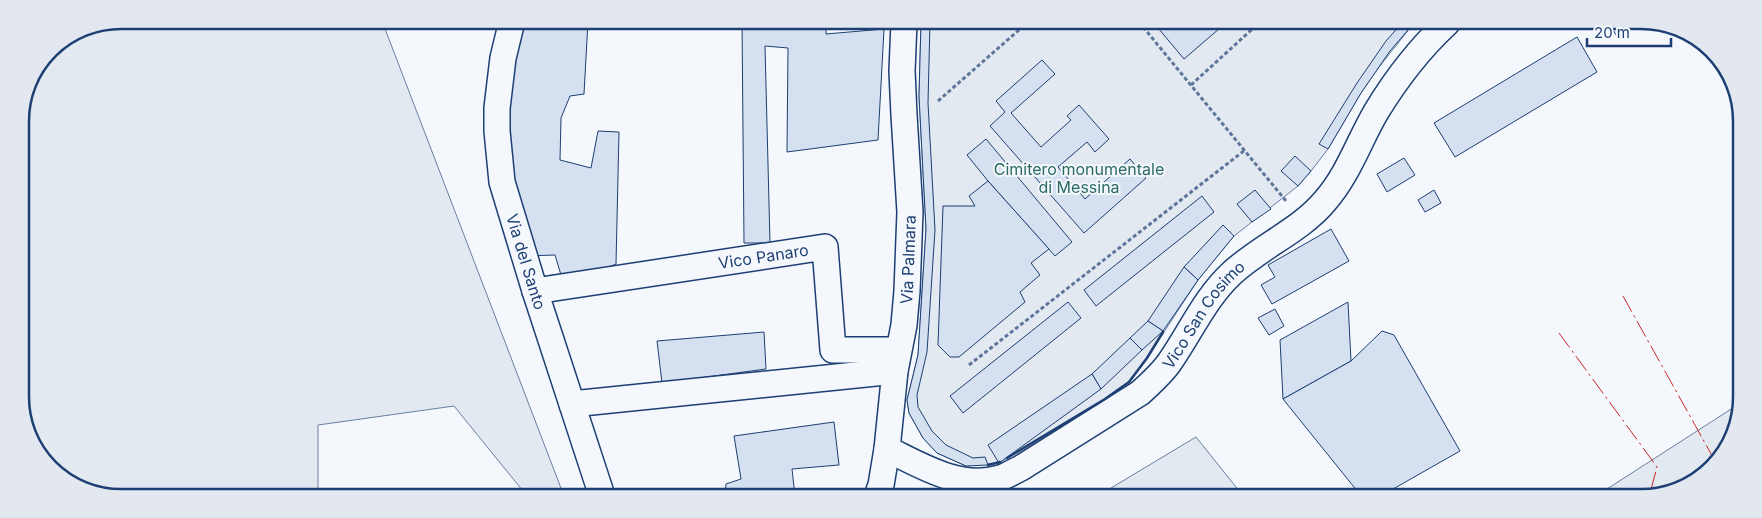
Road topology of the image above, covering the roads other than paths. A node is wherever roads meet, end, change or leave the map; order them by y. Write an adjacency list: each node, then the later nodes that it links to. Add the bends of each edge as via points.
1 (510, 29): 4 (street, Via del Santo, via 499,82 497,131 502,182)
2 (904, 29): 5 (street, Via Palmara, via 902,71 910,212 904,325)
3 (1441, 29): 7 (street, Vico San Cosimo, via 1410,62 1376,112 1341,179 1325,200 1233,272 1214,292 1168,364 1140,393 1001,478 969,482 954,479)
4 (535, 291): 5 (street, Vico Panaro, via 825,247 833,350); 6 (street, Via del Santo)
5 (896, 360): 6 (street); 7 (street, Via Palmara)
6 (572, 404): 8 (street, Via del Santo)
7 (887, 449): 9 (street, Via Palmara)
8 (600, 489)
9 (879, 489)

